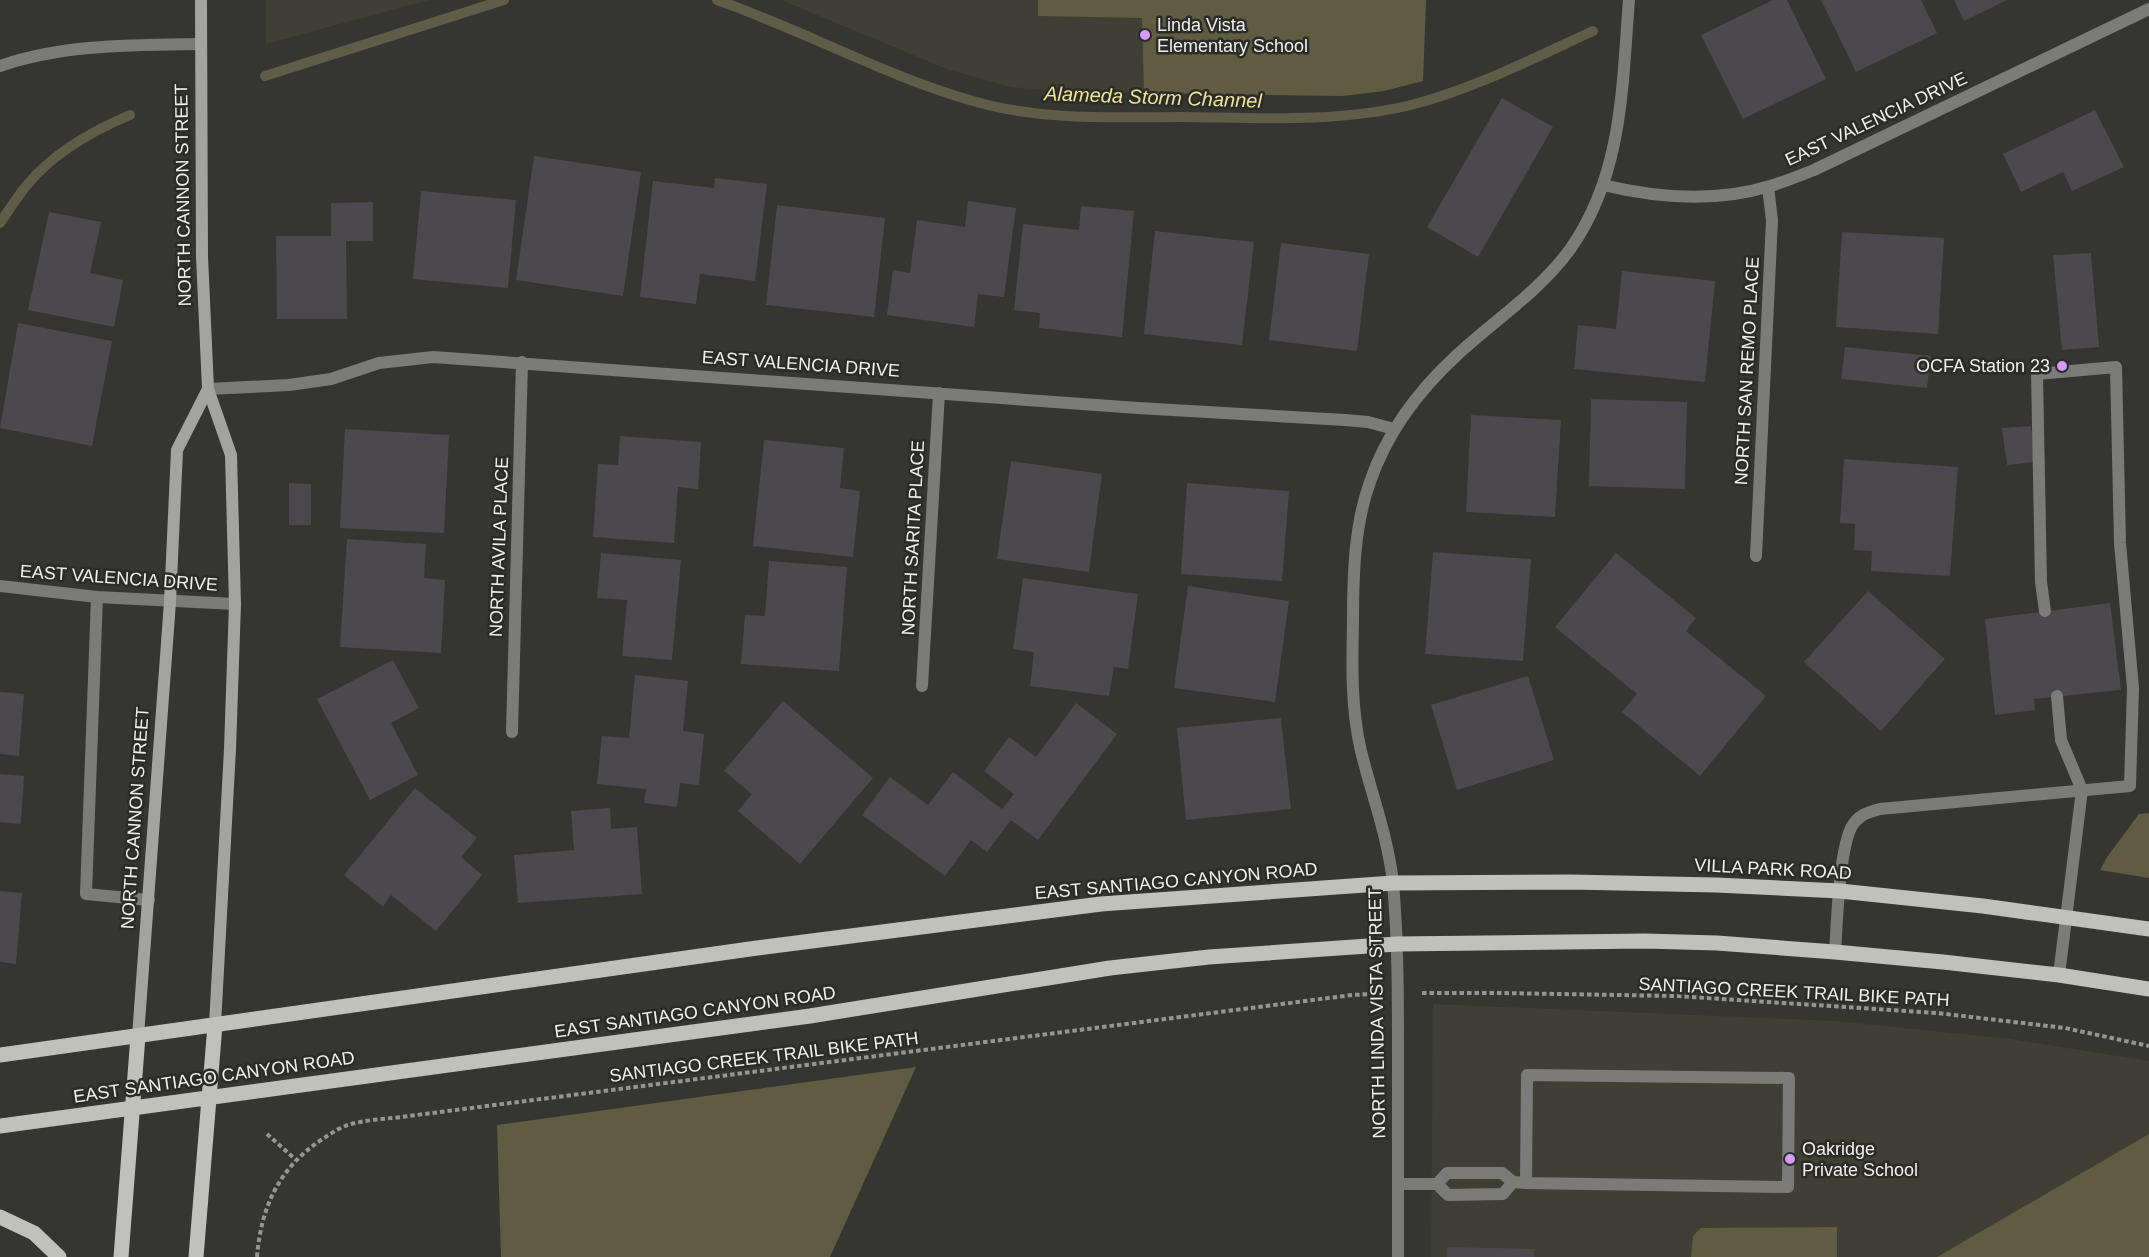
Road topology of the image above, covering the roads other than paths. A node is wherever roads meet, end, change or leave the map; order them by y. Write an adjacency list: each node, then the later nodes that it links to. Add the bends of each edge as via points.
1 (201, 0): 4 (main road, NORTH CANNON STREET)
2 (1629, 0): 6 (street, NORTH LINDA VISTA STREET, via 1620,122)
3 (2149, 9): 7 (street, EAST VALENCIA DRIVE, via 1814,170)
4 (201, 44): 5 (street, via 75,49); 9 (main road, NORTH CANNON STREET, via 202,256)
5 (0, 66)
6 (1603, 185): 7 (street, EAST VALENCIA DRIVE, via 1678,197 1721,196); 11 (street, NORTH LINDA VISTA STREET, via 1571,247 1541,283 1458,354 1423,390)
7 (1768, 187): 12 (street, NORTH SAN REMO PLACE, via 1772,219)
8 (522, 362): 9 (street, EAST VALENCIA DRIVE, via 433,357 379,363 331,379 289,385); 10 (street, EAST VALENCIA DRIVE); 20 (street, NORTH AVILA PLACE)
9 (208, 389): 15 (main road, NORTH CANNON STREET, via 177,450); 16 (main road, NORTH CANNON STREET, via 231,455)
10 (939, 393): 11 (street, EAST VALENCIA DRIVE, via 1356,421); 18 (street, NORTH SARITA PLACE)
11 (1394, 429): 22 (street, NORTH LINDA VISTA STREET, via 1369,483 1358,530 1352,665 1353,711 1381,818)
12 (1756, 556)
13 (0, 586): 14 (street, EAST VALENCIA DRIVE)
14 (97, 597): 15 (street, EAST VALENCIA DRIVE); 24 (street, via 86,894)
15 (170, 602): 16 (street, EAST VALENCIA DRIVE); 24 (main road, NORTH CANNON STREET)
16 (235, 604): 31 (main road, NORTH CANNON STREET)
17 (2045, 611): 21 (street, via 2041,582 2037,374 2116,367 2120,543 2133,688 2130,786)
18 (922, 686)
19 (2057, 696): 21 (street, via 2061,740)
20 (512, 732)
21 (2082, 790): 23 (street, via 1866,813 1854,822 1846,840); 25 (street)
22 (1393, 883): 23 (main road, VILLA PARK ROAD, via 1615,883); 27 (street, NORTH LINDA VISTA STREET); 31 (main road, EAST SANTIAGO CANYON ROAD, via 1089,906 757,948)
23 (1840, 891): 25 (main road, VILLA PARK ROAD); 28 (street)
24 (149, 900): 32 (main road, NORTH CANNON STREET)
25 (2066, 918): 26 (main road, VILLA PARK ROAD); 29 (street)
26 (2149, 929)
27 (1397, 944): 28 (main road, via 1645,941); 34 (main road, EAST SANTIAGO CANYON ROAD, via 1110,968 810,1016); 39 (street, NORTH LINDA VISTA STREET)
28 (1835, 952): 29 (main road)
29 (2059, 975): 30 (main road)
30 (2149, 989)
31 (215, 1025): 32 (main road, EAST SANTIAGO CANYON ROAD); 34 (main road, NORTH CANNON STREET)
32 (138, 1036): 33 (main road, EAST SANTIAGO CANYON ROAD); 35 (main road, NORTH CANNON STREET)
33 (0, 1055)
34 (209, 1098): 35 (main road, EAST SANTIAGO CANYON ROAD); 44 (main road, NORTH CANNON STREET)
35 (131, 1108): 36 (main road, EAST SANTIAGO CANYON ROAD); 43 (main road, NORTH CANNON STREET)
36 (0, 1126)
37 (1513, 1182): 38 (street); 40 (street, via 1502,1173 1447,1173); 40 (street, via 1503,1194 1448,1195)
38 (1527, 1183): 38 (street, via 1788,1187 1789,1078 1527,1075)
39 (1398, 1184): 40 (street); 45 (street, NORTH LINDA VISTA STREET)
40 (1437, 1184)
41 (0, 1217): 42 (main road, via 34,1233)
42 (59, 1257)
43 (121, 1257)
44 (196, 1257)
45 (1398, 1257)

